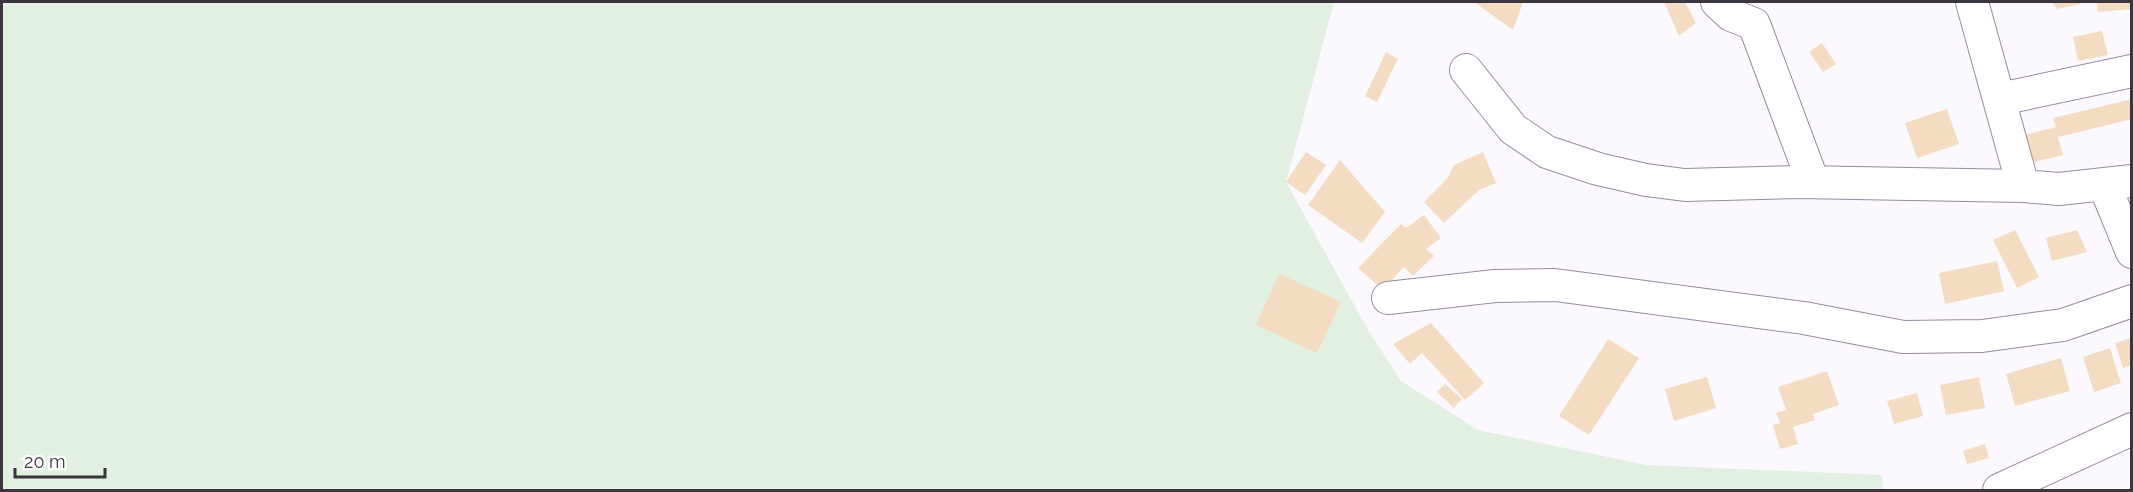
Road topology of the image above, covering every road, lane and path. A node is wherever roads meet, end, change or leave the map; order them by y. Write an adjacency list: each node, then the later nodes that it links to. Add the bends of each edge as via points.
1 (1717, 2): 6 (street, via 1731,15 1754,24)
2 (1972, 2): 5 (street)
3 (1466, 70): 6 (street, via 1513,129 1548,152 1598,169 1685,185)
4 (2132, 71): 5 (street)
5 (2000, 99): 8 (street)
6 (1813, 182): 8 (street)
7 (2118, 182): 8 (street, via 2059,189); 9 (street)
8 (2022, 186)
9 (2132, 252)
10 (1388, 298): 11 (street, via 1495,286 1555,285 1804,318 1903,337 1982,336 2063,325)
11 (2132, 301)
12 (2132, 429): 13 (street)
13 (1999, 490)

